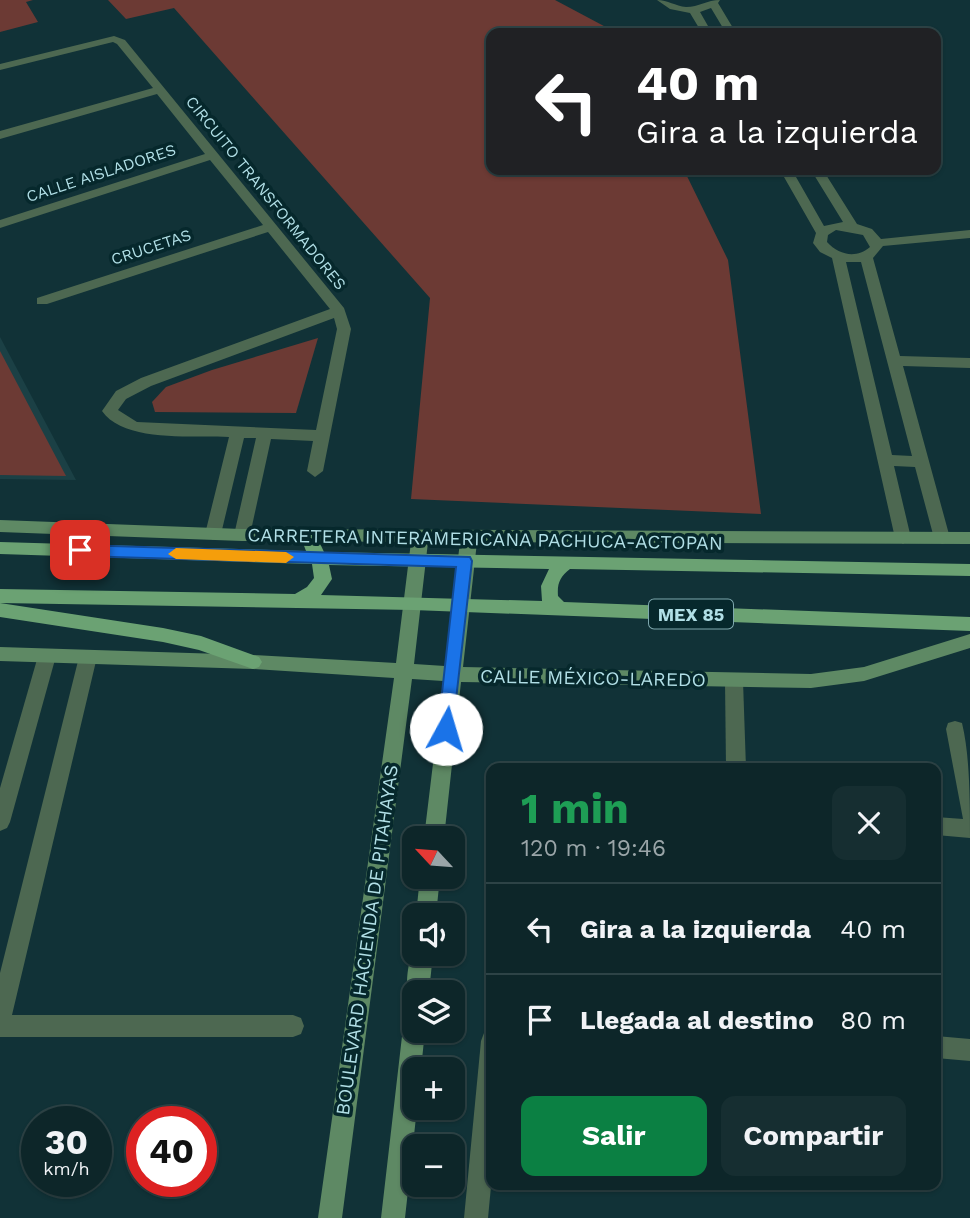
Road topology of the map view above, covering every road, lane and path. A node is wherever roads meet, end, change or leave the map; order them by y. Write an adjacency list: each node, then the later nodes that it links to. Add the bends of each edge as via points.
1 (662, 0): 3 (street)
2 (714, 2): 3 (street); 5 (street)
3 (694, 9): 4 (street)
4 (704, 28)
5 (729, 28)
6 (0, 67): 7 (street, CIRCUITO TRANSFORMADORES, via 114,38)
7 (160, 90): 8 (street); 9 (street, CIRCUITO TRANSFORMADORES)
8 (0, 135)
9 (212, 155): 12 (street, CALLE AISLADORES); 14 (street, CIRCUITO TRANSFORMADORES)
10 (789, 175): 15 (street)
11 (820, 175): 13 (street)
12 (0, 224)
13 (852, 226): 15 (street, via 834,226); 17 (street, via 868,232)
14 (271, 227): 20 (street, CRUCETAS); 21 (street, CIRCUITO TRANSFORMADORES)
15 (822, 233): 18 (street, via 823,248)
16 (970, 234): 17 (street)
17 (877, 243): 19 (street)
18 (838, 257): 19 (street); 27 (street)
19 (866, 257): 22 (street)
20 (42, 301)
21 (339, 312): 24 (street, via 146,382 121,395 110,411 135,427); 26 (street, CIRCUITO TRANSFORMADORES, via 344,328)
22 (895, 361): 23 (street); 28 (street)
23 (970, 363)
24 (238, 432): 25 (street); 31 (street)
25 (265, 433): 26 (street); 32 (street)
26 (322, 436): 29 (street, CIRCUITO TRANSFORMADORES)
27 (886, 460): 28 (street); 36 (street)
28 (922, 461): 37 (street)
29 (315, 471)
30 (0, 526): 31 (street)
31 (213, 534): 32 (street)
32 (242, 535): 33 (street)
33 (308, 536): 34 (street); 40 (main road)
34 (420, 537): 35 (street); 41 (street, BOULEVARD HACIENDA DE PITAHAYAS)
35 (469, 537): 36 (street); 42 (street)
36 (903, 538): 37 (street)
37 (942, 538): 38 (street)
38 (970, 538)
39 (0, 548): 40 (main road, CARRETERA INTERAMERICANA PACHUCA-ACTOPAN)
40 (318, 558): 41 (main road, CARRETERA INTERAMERICANA PACHUCA-ACTOPAN); 46 (main road, via 323,579)
41 (419, 560): 42 (main road, CARRETERA INTERAMERICANA PACHUCA-ACTOPAN); 47 (street, BOULEVARD HACIENDA DE PITAHAYAS)
42 (465, 561): 43 (main road, CARRETERA INTERAMERICANA PACHUCA-ACTOPAN); 48 (street)
43 (569, 561): 44 (main road, CARRETERA INTERAMERICANA PACHUCA-ACTOPAN); 50 (main road, via 551,577 548,587 549,598)
44 (970, 570)
45 (0, 596): 46 (main road, MEX 85)
46 (298, 601): 47 (main road, MEX 85)
47 (413, 603): 48 (main road, MEX 85); 57 (street, BOULEVARD HACIENDA DE PITAHAYAS)
48 (459, 605): 50 (main road, MEX 85); 58 (street)
49 (0, 610): 56 (main road, via 163,635)
50 (561, 610): 51 (main road, MEX 85)
51 (970, 624)
52 (970, 640): 59 (street, CALLE MÉXICO-LAREDO, via 864,674 811,681)
53 (0, 654): 54 (street, CALLE MÉXICO-LAREDO)
54 (47, 656): 55 (street, CALLE MÉXICO-LAREDO); 63 (street)
55 (88, 657): 56 (street, CALLE MÉXICO-LAREDO); 67 (street)
56 (253, 662): 57 (street, CALLE MÉXICO-LAREDO)
57 (404, 671): 58 (street, CALLE MÉXICO-LAREDO); 74 (street, BOULEVARD HACIENDA DE PITAHAYAS)
58 (452, 674): 59 (street, CALLE MÉXICO-LAREDO); 64 (street)
59 (734, 681): 61 (street)
60 (955, 729): 62 (street)
61 (736, 763)
62 (970, 814)
63 (0, 822)
64 (435, 826)
65 (941, 827): 66 (street)
66 (970, 830)
67 (0, 1017)
68 (0, 1026): 69 (street)
69 (293, 1026)
70 (412, 1043): 75 (street)
71 (941, 1047): 72 (street)
72 (970, 1050)
73 (486, 1107): 76 (street)
74 (330, 1218)
75 (393, 1218)
76 (476, 1218)

